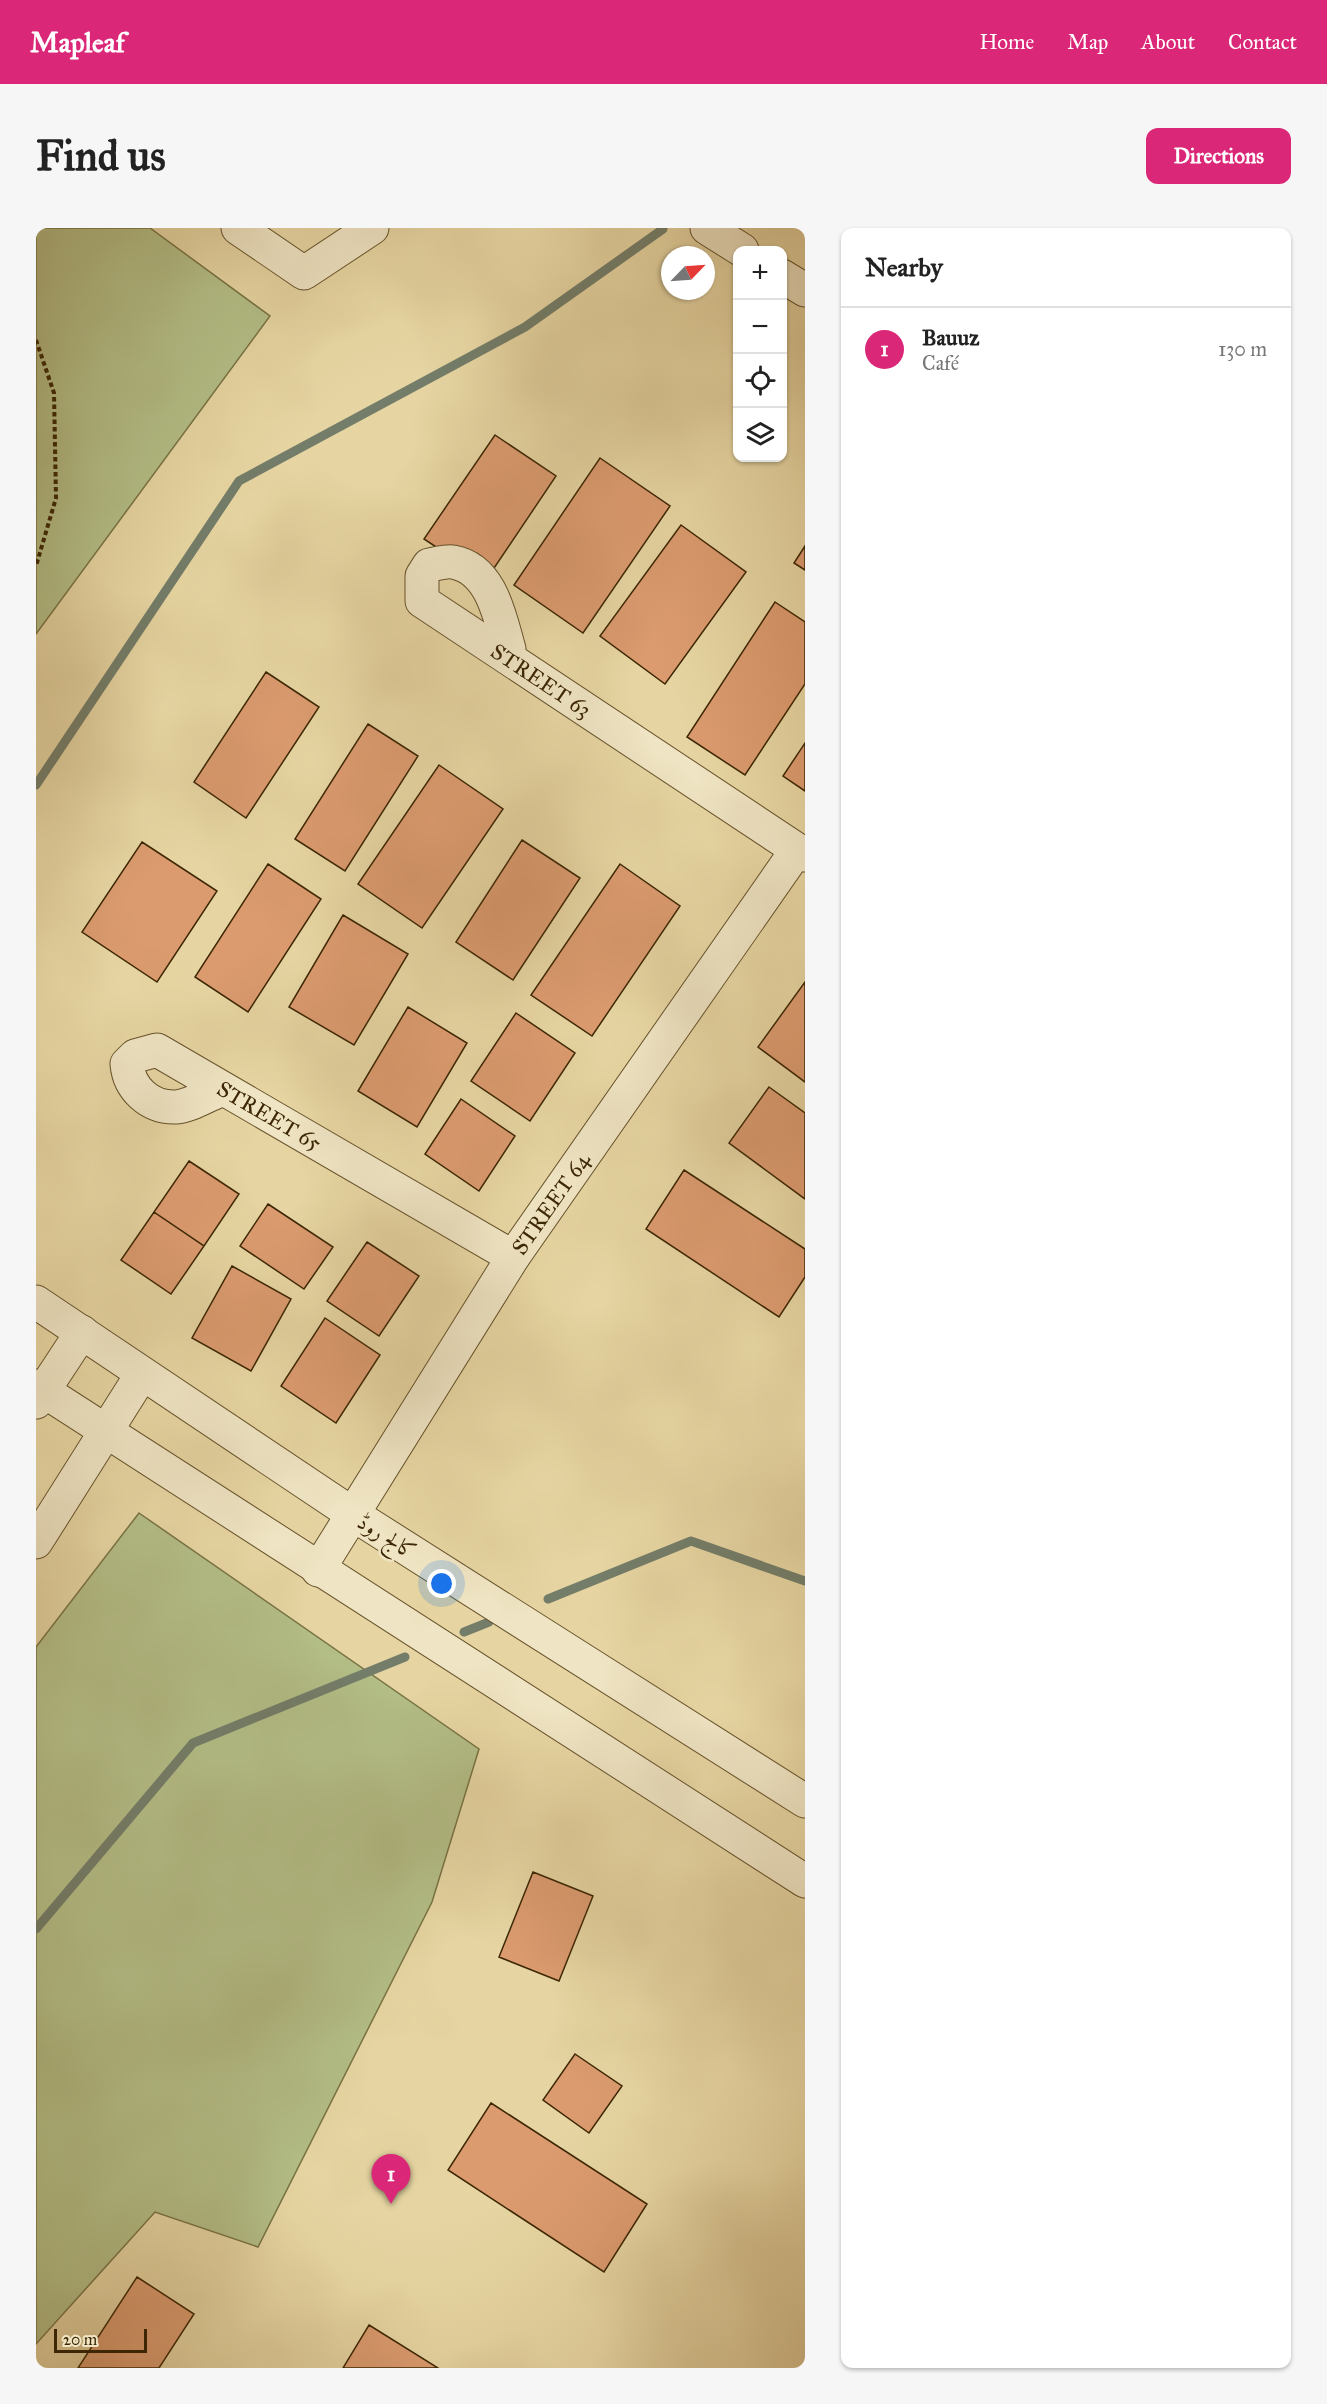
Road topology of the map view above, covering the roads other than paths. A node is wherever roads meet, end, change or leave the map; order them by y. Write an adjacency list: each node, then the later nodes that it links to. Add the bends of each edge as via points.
1 (238, 228): 2 (street, via 304,273)
2 (372, 228)
3 (707, 228): 4 (street)
4 (736, 246)
5 (787, 279): 6 (street)
6 (805, 290)
7 (509, 650): 8 (street, STREET 63, via 496,603 476,571 452,562 429,565 422,576 422,601)
8 (801, 852): 10 (street, STREET 64)
9 (216, 1092): 10 (street, STREET 65, via 175,1107 152,1101 134,1089 127,1064 145,1052 157,1050)
10 (513, 1257): 16 (street, STREET 64)
11 (36, 1302): 12 (street, کالج روڈ)
12 (82, 1332): 13 (street, کالج روڈ); 14 (street)
13 (142, 1374): 15 (street); 16 (street, کالج روڈ)
14 (38, 1393): 15 (street)
15 (105, 1433): 17 (street); 18 (street)
16 (354, 1515): 18 (street, STREET 64); 19 (street, کالج روڈ)
17 (36, 1542)
18 (318, 1570): 20 (street)
19 (805, 1801)
20 (805, 1881)

